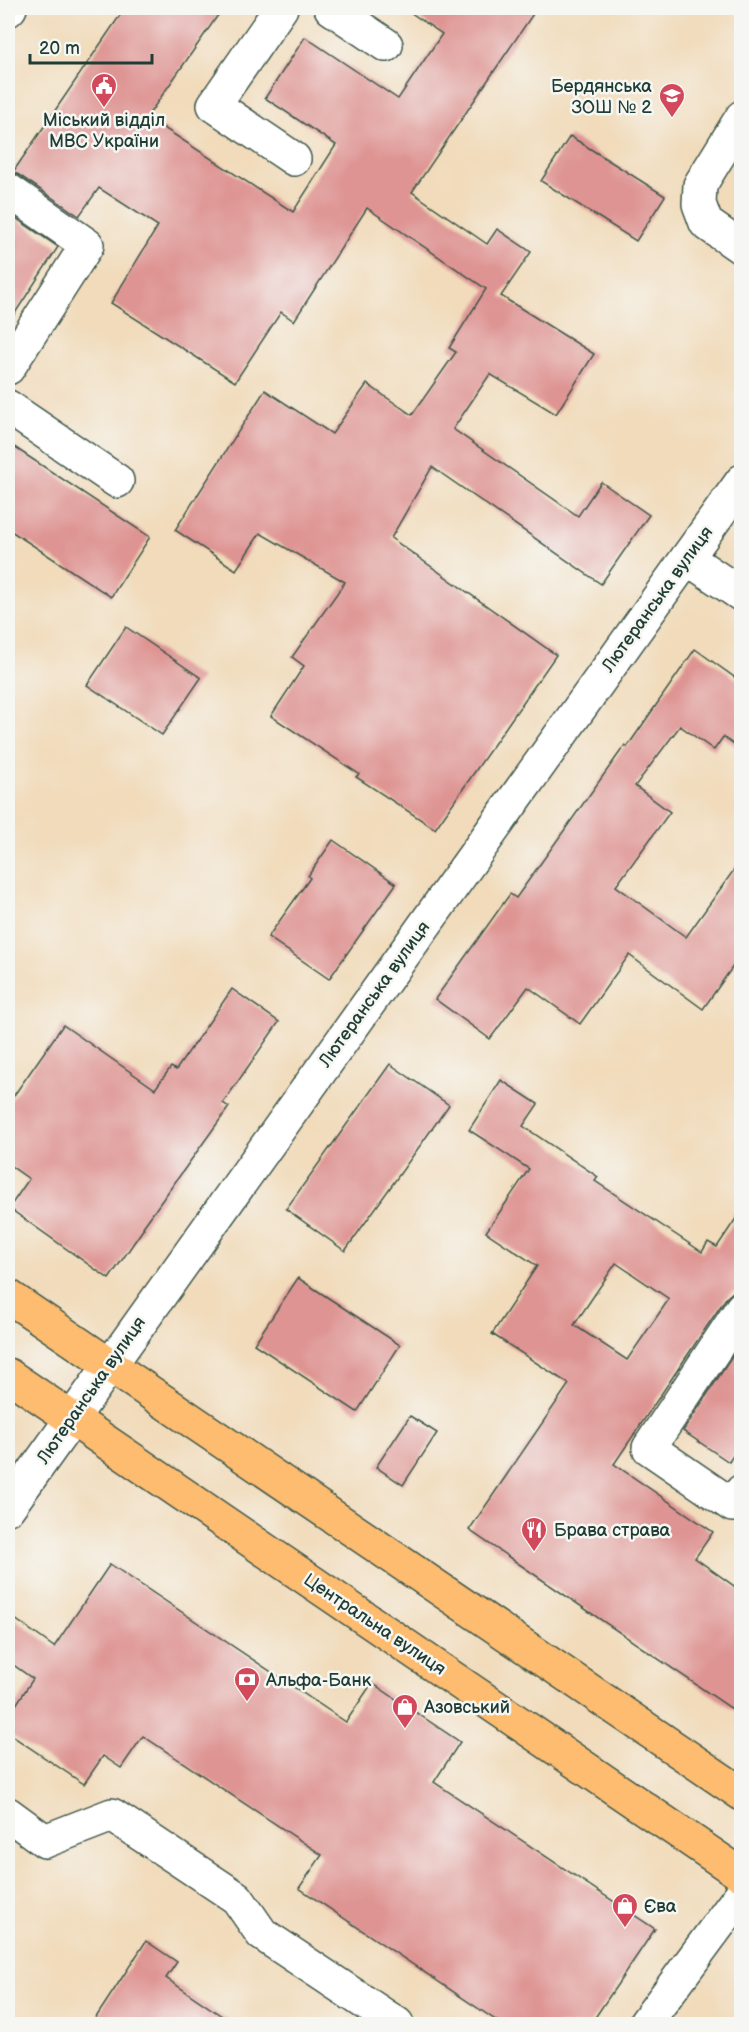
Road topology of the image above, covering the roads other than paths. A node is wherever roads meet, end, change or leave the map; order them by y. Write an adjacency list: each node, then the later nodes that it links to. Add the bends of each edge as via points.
1 (281, 8): 5 (street, via 214,105)
2 (331, 8): 3 (street)
3 (386, 45)
4 (741, 117): 7 (street, via 700,185 699,204 706,223)
5 (294, 159)
6 (8, 190): 8 (street, via 87,245)
7 (741, 248)
8 (8, 368)
9 (8, 407): 11 (street)
10 (741, 481): 12 (street, Лютеранська вулиця)
11 (117, 482)
12 (687, 558): 13 (street); 16 (street, Лютеранська вулиця)
13 (741, 595)
14 (8, 1296): 16 (main road)
15 (741, 1308): 19 (street, via 650,1448 732,1505)
16 (109, 1365): 18 (street, Лютеранська вулиця); 21 (main road)
17 (8, 1375): 18 (main road, Центральна вулиця)
18 (71, 1418): 20 (street, Лютеранська вулиця); 23 (main road, Центральна вулиця)
19 (741, 1491)
20 (8, 1508)
21 (741, 1794)
22 (8, 1814): 25 (street, via 45,1841 112,1815 237,1898 262,1934)
23 (741, 1875)
24 (741, 1893): 26 (street)
25 (396, 2025)
26 (645, 2025)

